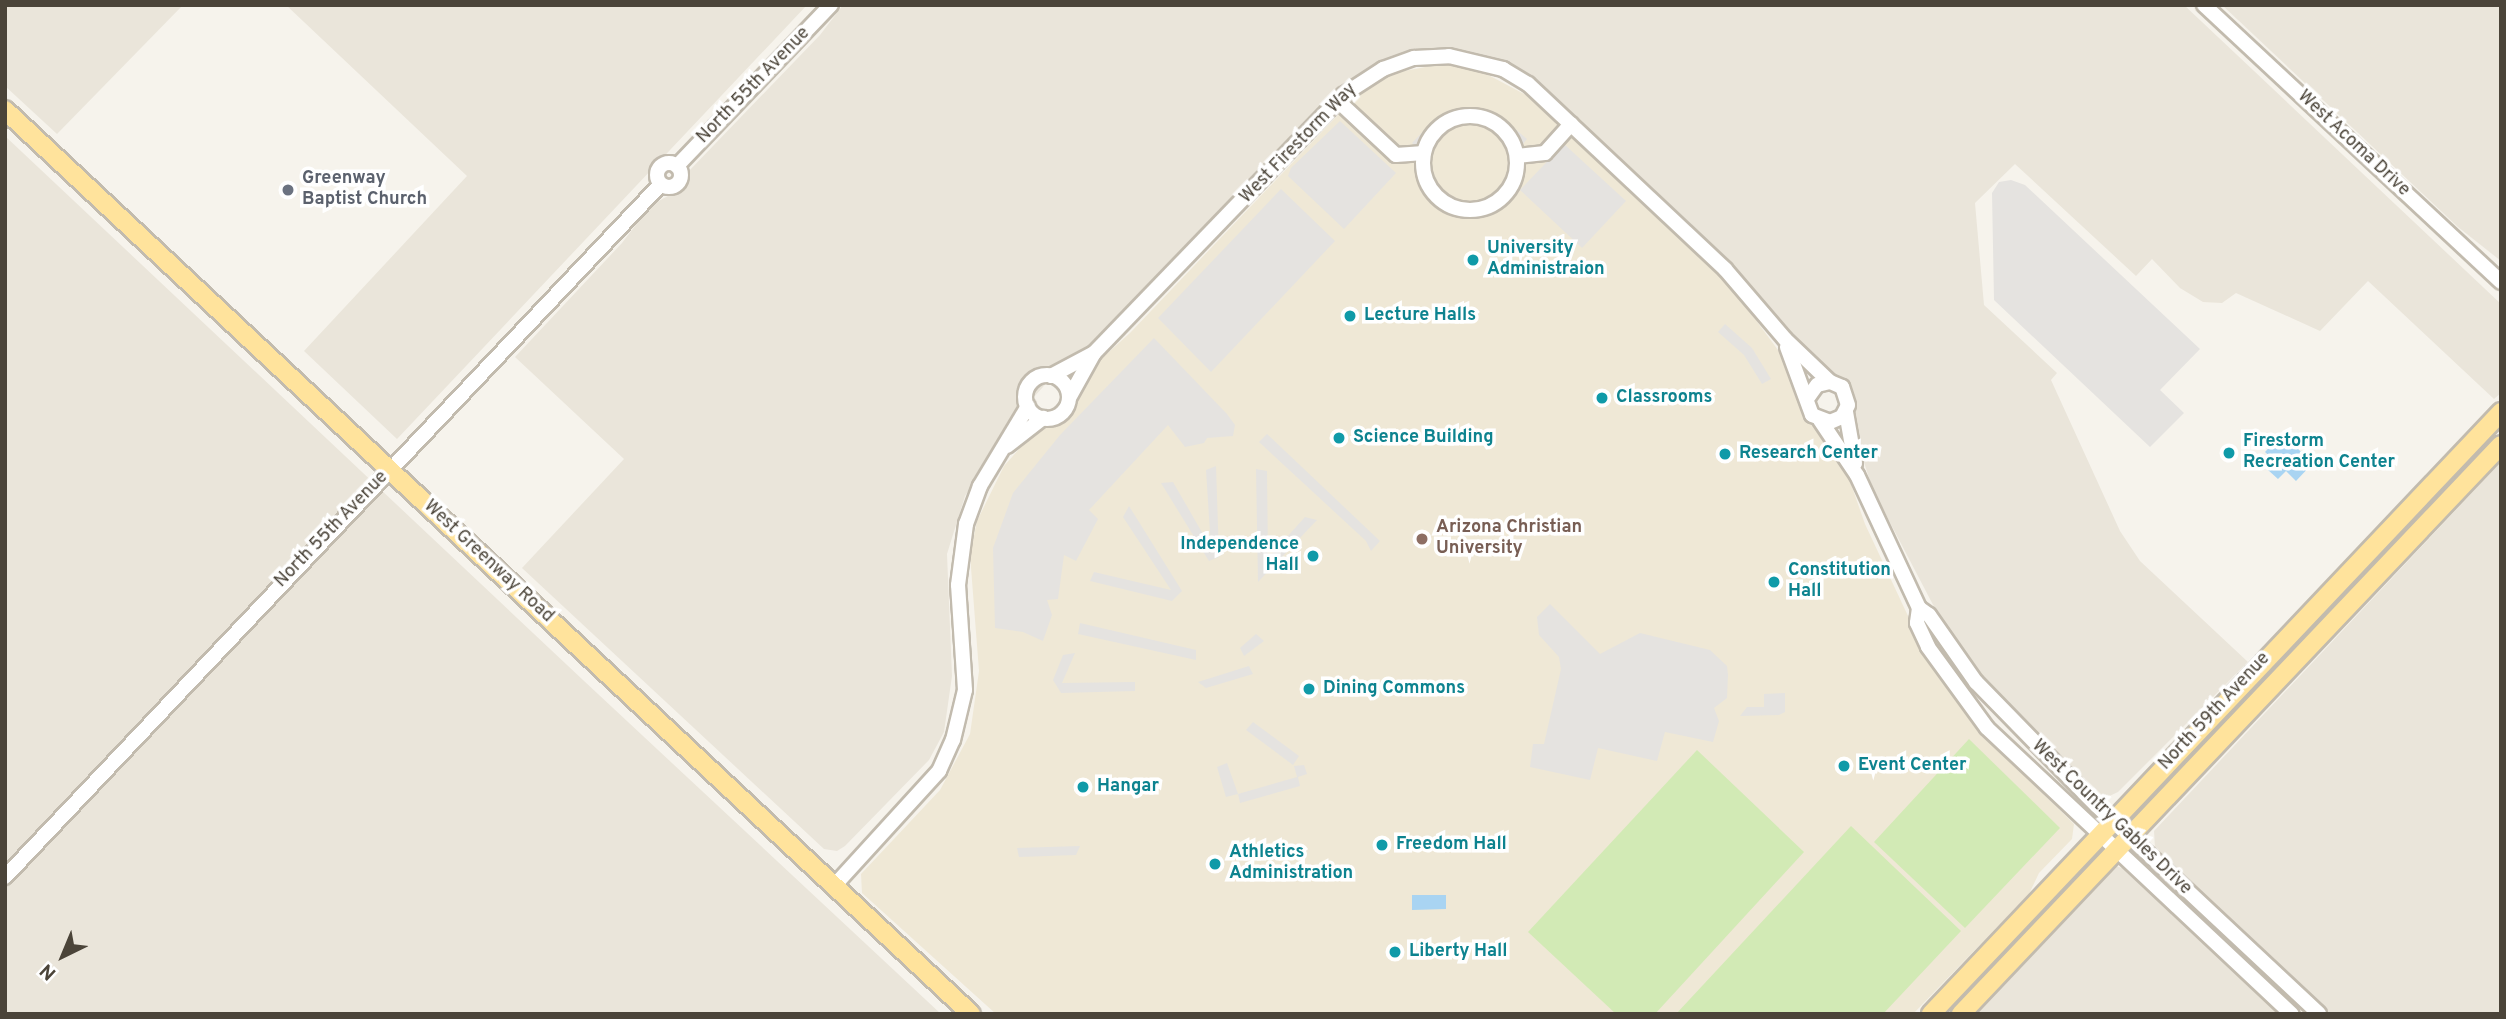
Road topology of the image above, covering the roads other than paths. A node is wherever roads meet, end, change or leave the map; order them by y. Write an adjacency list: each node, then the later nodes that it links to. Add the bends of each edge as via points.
1 (831, 5): 22 (street, North 55th Avenue, via 677,166 668,163 659,168 661,184)
2 (2204, 5): 8 (street, West Acoma Drive)
3 (1338, 101): 5 (street, West Firestorm Way, via 1383,69 1414,58 1449,56 1503,69 1528,84); 6 (street, via 1396,155); 10 (street, West Firestorm Way)
4 (5, 110): 22 (main road, West Greenway Road)
5 (1571, 124): 7 (street, via 1545,153); 9 (street, West Firestorm Way, via 1725,270)
6 (1424, 153): 7 (street, via 1441,125 1472,116 1502,128); 7 (street, via 1429,185 1452,206 1468,210 1499,200 1516,173)
7 (1517, 156)
8 (2501, 282)
9 (1784, 339): 12 (street, West Firestorm Way); 13 (street, West Firestorm Way)
10 (1094, 353): 11 (street, West Firestorm Way); 14 (street, West Firestorm Way)
11 (1051, 376): 14 (street, via 1063,383); 15 (street, via 1031,383)
12 (1830, 382): 13 (street, via 1817,385); 16 (street, West Country Gables Drive, via 1845,393)
13 (1809, 396): 19 (street, West Country Gables Drive, via 1809,409)
14 (1069, 398): 18 (street, via 1061,415)
15 (1028, 406): 18 (street); 21 (street)
16 (1846, 412): 19 (street, via 1836,421); 23 (street, West Country Gables Drive)
17 (2501, 412): 25 (main road, North 59th Avenue)
18 (1043, 418): 21 (street)
19 (1820, 420): 23 (street, West Country Gables Drive)
20 (2501, 445): 26 (main road, North 59th Avenue)
21 (1007, 446): 28 (street, via 976,496 960,553 965,690 953,740 939,771)
22 (389, 470): 27 (street, North 55th Avenue); 28 (main road, West Greenway Road)
23 (1857, 475): 24 (street, West Country Gables Drive)
24 (1919, 608): 25 (street, West Country Gables Drive, via 1999,709); 25 (street, West Country Gables Drive, via 1917,623 1928,647 1970,707 2018,759)
25 (2107, 827): 26 (street, West Country Gables Drive); 30 (main road, North 59th Avenue)
26 (2124, 843): 31 (main road, North 59th Avenue); 32 (street, West Country Gables Drive); 33 (street, West Country Gables Drive)
27 (5, 877)
28 (834, 886): 29 (main road, West Greenway Road)
29 (971, 1014)
30 (1931, 1014)
31 (1962, 1014)
32 (2292, 1014)
33 (2319, 1014)

